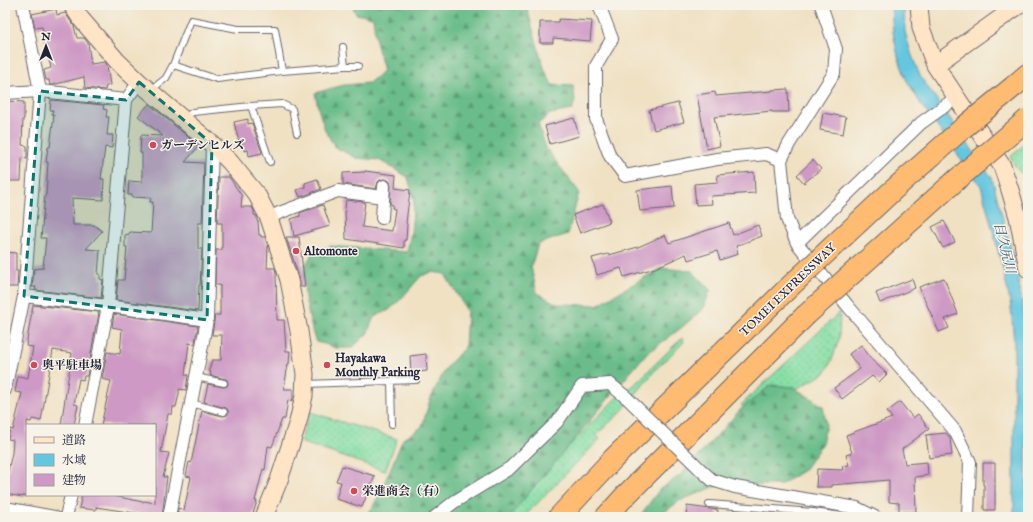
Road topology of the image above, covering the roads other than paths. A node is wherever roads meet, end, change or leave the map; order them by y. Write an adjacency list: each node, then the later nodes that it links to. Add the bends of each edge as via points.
1 (24, 5): 15 (street)
2 (72, 5): 14 (main road, via 118,62)
3 (599, 5): 24 (street, via 612,39 596,66 596,120 610,156 625,176 717,158 766,154)
4 (821, 5): 24 (street, via 836,49 834,73)
5 (919, 5): 9 (main road, via 921,28)
6 (1019, 5): 9 (main road)
7 (343, 47): 10 (lane)
8 (173, 65): 12 (lane, via 217,79); 12 (lane, via 191,20 238,29 275,29); 14 (lane, via 166,78)
9 (935, 65): 18 (main road)
10 (345, 66): 11 (lane); 12 (lane)
11 (358, 66)
12 (282, 71)
13 (1020, 80): 53 (highway, TOMEI EXPRESSWAY, bridge, via 892,191 784,292 613,459)
14 (144, 86): 17 (street); 20 (main road)
15 (40, 91): 16 (street); 17 (street); 30 (street)
16 (5, 93)
17 (126, 100): 31 (street)
18 (952, 101): 28 (street, via 921,123); 29 (main road, via 1002,166 1018,217)
19 (251, 106): 20 (lane, via 193,112); 22 (lane, via 282,104 292,109); 25 (lane)
20 (182, 118): 23 (main road)
21 (1028, 119): 54 (highway, bridge, via 805,316)
22 (297, 133)
23 (212, 144): 26 (main road, via 257,195); 32 (street)
24 (781, 160): 28 (street, via 787,219)
25 (270, 162)
26 (269, 218): 27 (street, via 338,191 384,192); 37 (main road, via 289,280 299,331)
27 (382, 218)
28 (797, 243): 58 (street, via 956,431 970,462)
29 (1028, 269)
30 (24, 296): 31 (street); 38 (street)
31 (108, 306): 32 (street); 41 (street)
32 (207, 320): 33 (street)
33 (196, 377): 36 (lane); 39 (street)
34 (416, 380): 35 (lane)
35 (391, 382): 37 (lane); 42 (lane)
36 (224, 383)
37 (304, 384): 46 (main road, via 298,422)
38 (5, 390)
39 (191, 403): 40 (lane); 50 (street)
40 (224, 412)
41 (85, 424)
42 (392, 424)
43 (71, 496): 49 (street)
44 (709, 504): 47 (lane)
45 (5, 508): 48 (street)
46 (271, 509): 51 (main road)
47 (766, 509): 55 (lane); 56 (lane)
48 (54, 517)
49 (66, 517)
50 (169, 517)
51 (264, 517)
52 (435, 517): 57 (street, bridge, via 454,502 510,468 557,422 582,386 610,384 712,480 735,487 857,508)
53 (559, 517)
54 (606, 517)
55 (766, 517)
56 (850, 517)
57 (875, 517)
58 (968, 517)

